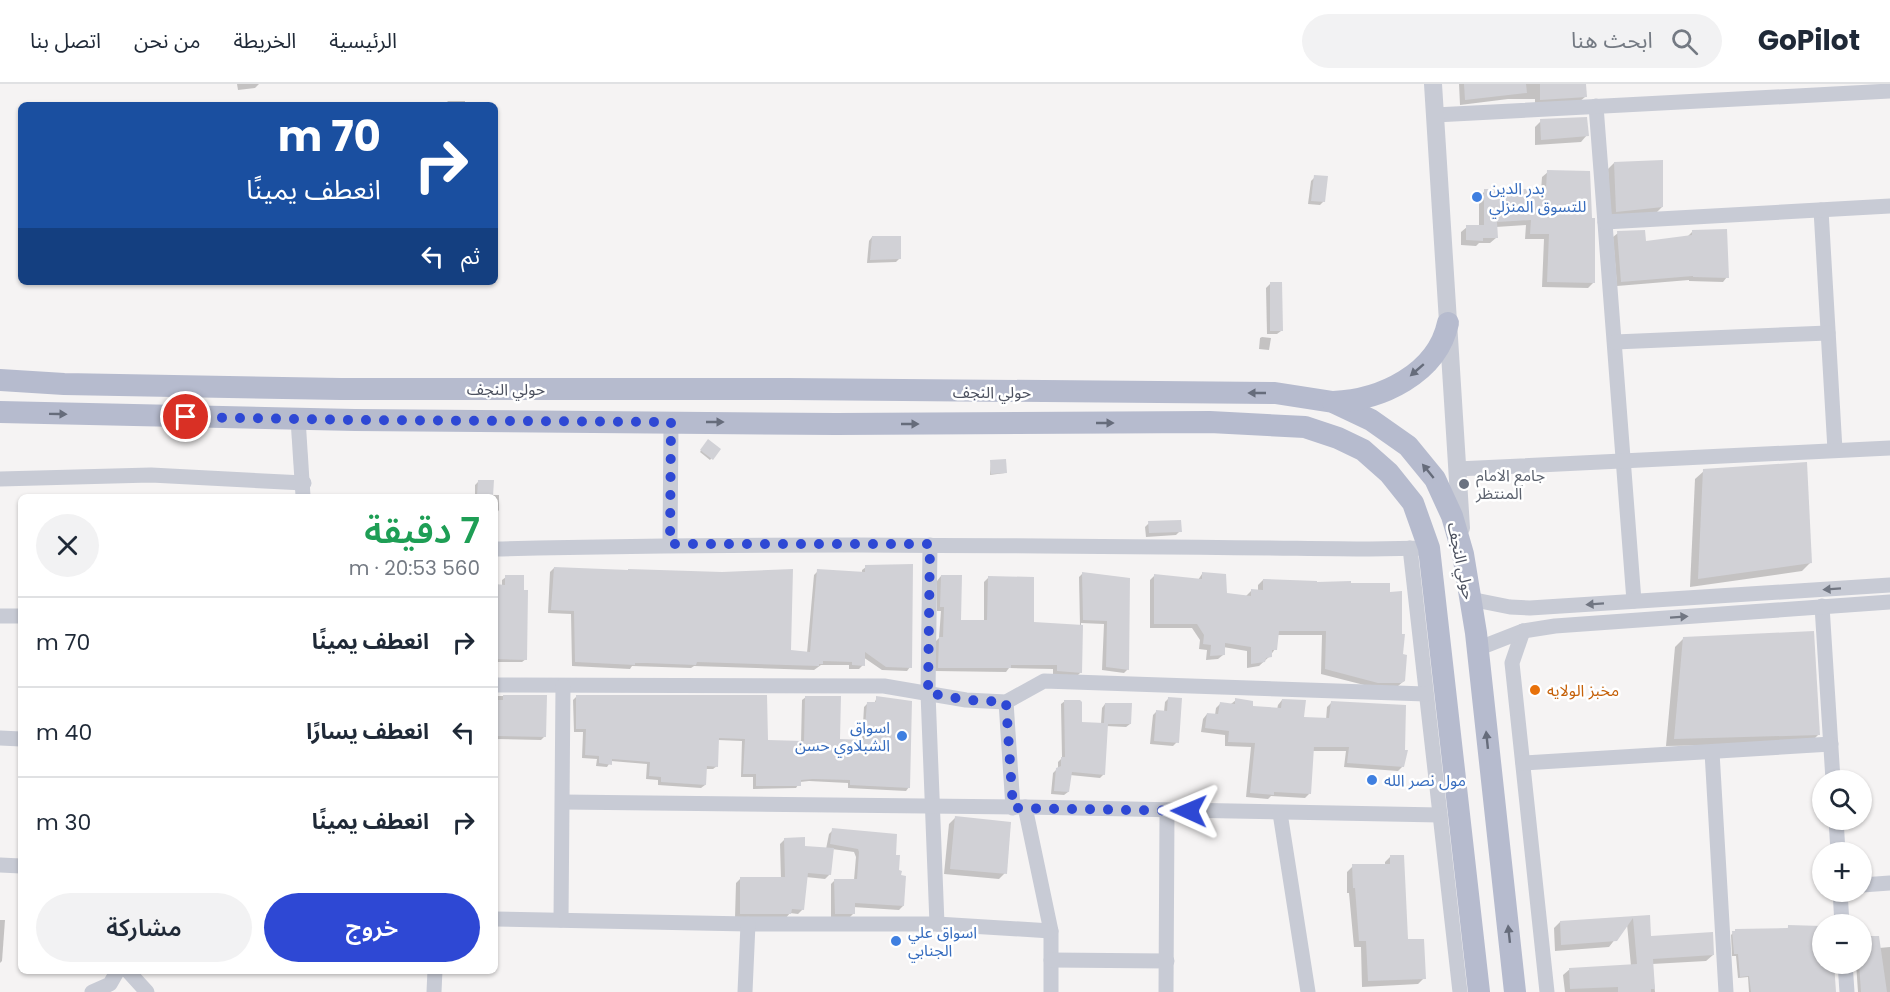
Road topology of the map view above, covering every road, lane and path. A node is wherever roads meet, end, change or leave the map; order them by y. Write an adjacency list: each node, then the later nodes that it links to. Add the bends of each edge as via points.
1 (1433, 84): 5 (street)
2 (1840, 89): 3 (street); 4 (street)
3 (1890, 91)
4 (1596, 106): 5 (street); 8 (street)
5 (1435, 115): 9 (street)
6 (1890, 206): 7 (street)
7 (1821, 210): 8 (street); 10 (street)
8 (1605, 222): 11 (street)
9 (1448, 322): 15 (main road, one-way to 15, via 1445,338 1436,352 1412,376 1382,393); 24 (street)
10 (1828, 333): 11 (street); 22 (street)
11 (1615, 342): 23 (street)
12 (0, 380): 13 (main road, حولي النجف, via 341,389)
13 (788, 389): 14 (main road, حولي النجف); 19 (main road, via 797,406)
14 (835, 390): 15 (main road, حولي النجف, one-way to 14, via 1275,393); 20 (main road, via 827,399 826,410)
15 (1333, 402): 31 (main road, حولي النجف, one-way to 15, via 1435,479 1408,446 1371,420)
16 (0, 412): 17 (main road, حولي النجف, one-way to 17)
17 (298, 419): 18 (main road, حولي النجف); 26 (street)
18 (671, 422): 19 (main road, حولي النجف, one-way to 19); 27 (street)
19 (788, 423): 20 (main road, حولي النجف)
20 (836, 424): 29 (main road, حولي النجف, one-way to 29, via 1210,422 1305,427 1363,450 1389,473 1413,503)
21 (1890, 447): 22 (street)
22 (1835, 450): 23 (street)
23 (1624, 461): 24 (street); 34 (street)
24 (1457, 469): 31 (street)
25 (0, 479): 26 (street, via 151,475)
26 (304, 490)
27 (670, 544): 28 (street); 30 (street)
28 (930, 544): 29 (street); 43 (street)
29 (1419, 548): 44 (street); 81 (main road, حولي النجف)
30 (498, 549)
31 (1463, 554): 33 (main road, حولي النجف)
32 (1890, 585): 34 (street, one-way to 34)
33 (1470, 599): 34 (street, one-way to 33, via 1530,608); 40 (main road, حولي النجف)
34 (1634, 601)
35 (1890, 602): 36 (street)
36 (1822, 606): 39 (street, one-way to 36); 48 (street)
37 (0, 616): 38 (street)
38 (18, 616)
39 (1523, 631): 40 (street); 50 (street, via 1512,663)
40 (1477, 649): 82 (main road, حولي النجف, one-way to 40)
41 (498, 685): 42 (street)
42 (563, 686): 43 (street, via 884,686); 52 (street)
43 (928, 693): 45 (street); 53 (street)
44 (1426, 694): 45 (street, via 1044,681); 57 (street)
45 (1006, 702): 54 (street)
46 (0, 738): 47 (street)
47 (18, 739)
48 (1831, 744): 49 (street); 51 (street)
49 (1712, 752): 50 (street); 84 (street)
50 (1523, 763): 83 (street)
51 (1832, 770)
52 (563, 802): 53 (street); 63 (street)
53 (934, 807): 54 (street); 65 (street)
54 (1019, 808): 55 (street); 66 (street)
55 (1167, 811): 56 (street); 68 (street)
56 (1280, 813): 57 (street); 79 (street)
57 (1440, 815): 80 (street)
58 (0, 865): 59 (street)
59 (18, 866)
60 (1890, 883): 61 (street)
61 (1872, 884)
62 (498, 919): 63 (street)
63 (561, 920): 64 (street)
64 (748, 924): 65 (street); 76 (street)
65 (937, 924): 66 (street)
66 (1051, 931): 67 (street)
67 (1051, 960): 68 (street); 77 (street)
68 (1167, 961): 78 (street)
69 (116, 974): 73 (street, via 110,984)
70 (131, 974): 74 (street)
71 (435, 974): 75 (street)
72 (1846, 974): 85 (street)
73 (92, 992)
74 (147, 992)
75 (434, 992)
76 (745, 992)
77 (1051, 992)
78 (1166, 992)
79 (1308, 992)
80 (1460, 992)
81 (1479, 992)
82 (1515, 992)
83 (1547, 992)
84 (1726, 992)
85 (1847, 992)

